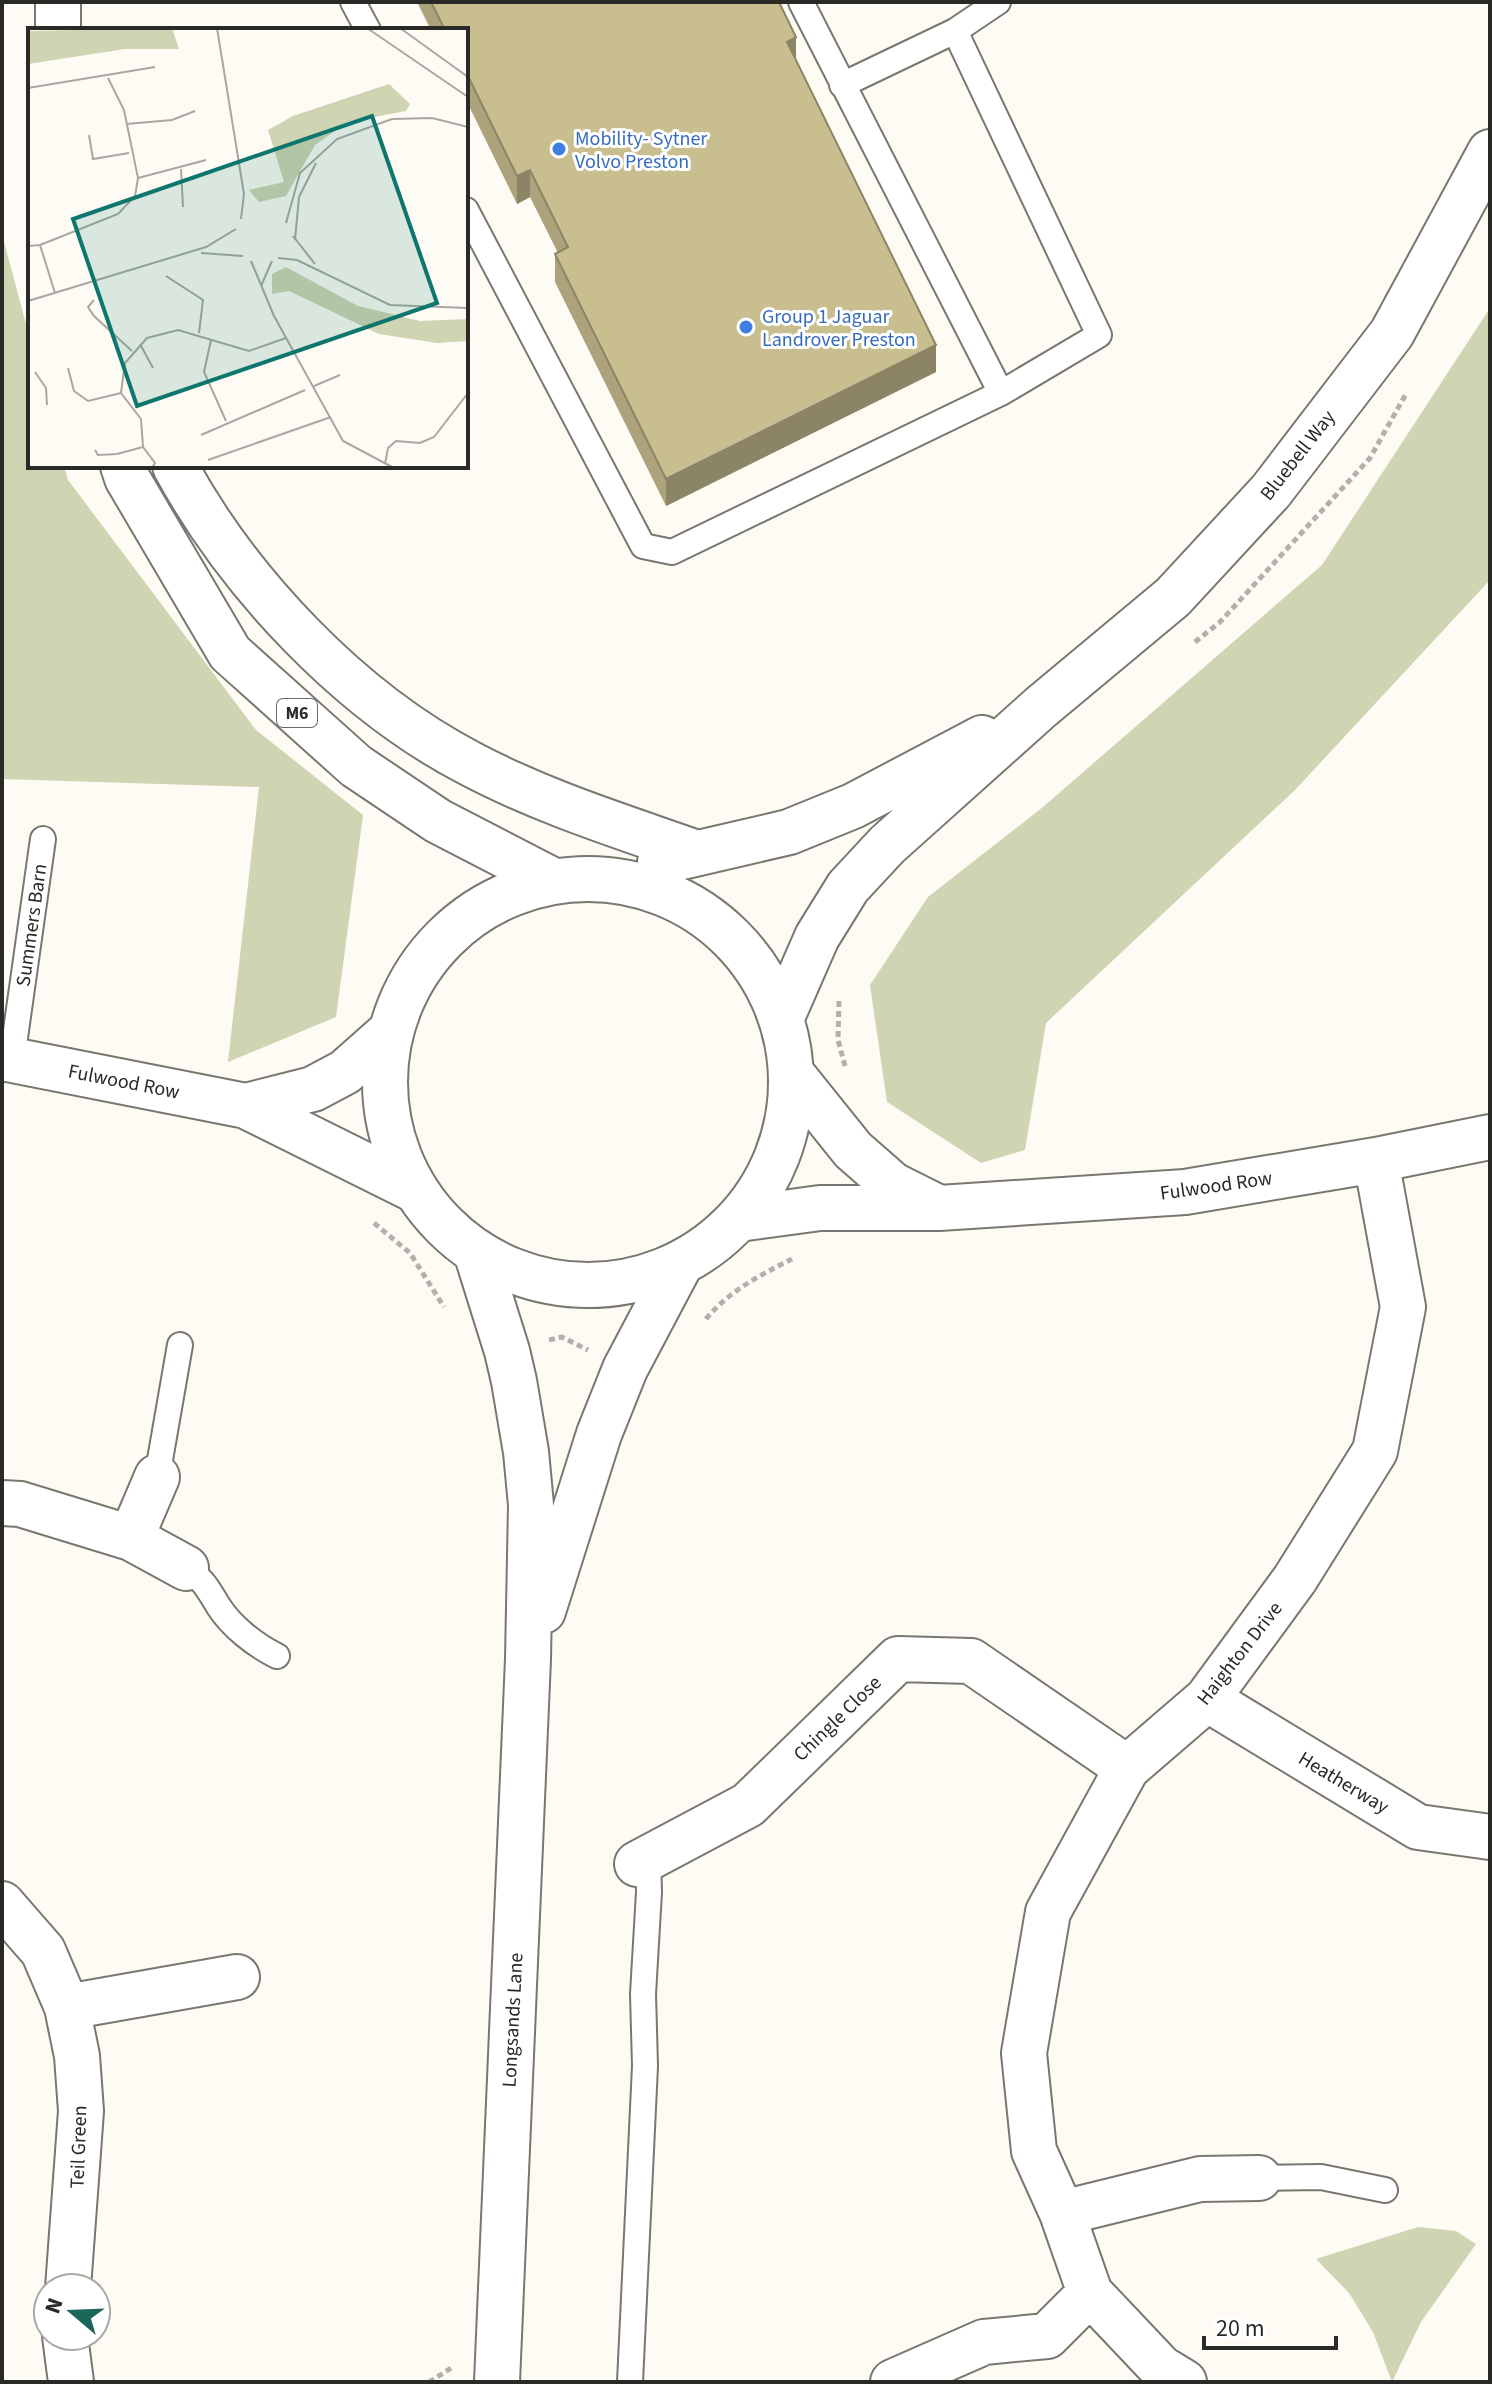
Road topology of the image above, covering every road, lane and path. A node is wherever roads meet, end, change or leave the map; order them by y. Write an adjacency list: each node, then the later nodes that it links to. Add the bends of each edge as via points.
1 (353, 2): 4 (lane)
2 (801, 2): 6 (lane)
3 (998, 2): 5 (lane)
4 (367, 28)
5 (955, 31): 6 (lane); 10 (lane, via 1099,335)
6 (842, 85): 10 (lane)
7 (1490, 152): 14 (main road, Bluebell Way, via 1392,333 1271,491 1173,597)
8 (468, 214): 10 (lane, via 643,546 672,552)
9 (1408, 390): 13 (path, via 1370,458 1220,622)
10 (1001, 393)
11 (124, 468): 18 (main road, M6, via 230,653 356,766 438,821)
12 (176, 468): 16 (main road, via 199,510 262,594 337,669 402,721 469,763 552,802)
13 (1183, 651)
14 (1041, 707): 16 (main road, via 853,806 789,832); 20 (main road, via 887,845 848,887 817,937)
15 (43, 839): 22 (lane, Summers Barn)
16 (697, 853): 17 (main road)
17 (598, 877): 18 (main road); 20 (main road, via 658,889 712,918 744,952)
18 (552, 880): 21 (main road, via 497,898 448,932 412,978)
19 (839, 998): 23 (path, via 838,1040)
20 (782, 1017): 24 (main road)
21 (390, 1032): 25 (main road, Fulwood Row, via 345,1072 313,1089); 28 (main road, via 384,1086 392,1140)
22 (7, 1058): 25 (main road, Fulwood Row)
23 (846, 1069)
24 (792, 1074): 30 (main road, via 853,1150 893,1185); 32 (main road, via 787,1126 769,1175)
25 (246, 1106): 28 (main road, Fulwood Row)
26 (1490, 1137): 27 (main road, Fulwood Row)
27 (1376, 1160): 30 (main road, Fulwood Row, via 1185,1192); 46 (main road, Haighton Drive, via 1403,1307 1375,1451 1295,1579)
28 (415, 1190): 33 (main road, via 442,1225)
29 (820, 1208): 30 (main road, Fulwood Row); 32 (main road, Fulwood Row); 36 (path, via 816,1248 753,1278 715,1307)
30 (939, 1208)
31 (365, 1213): 35 (path, via 410,1253)
32 (739, 1219): 34 (main road)
33 (476, 1252): 34 (main road, via 525,1276 577,1285 630,1281); 38 (main road)
34 (681, 1263): 39 (main road)
35 (445, 1309)
36 (699, 1327)
37 (180, 1345): 40 (lane)
38 (507, 1351): 39 (path, via 562,1337); 45 (main road, via 531,1505)
39 (625, 1369): 45 (main road, via 599,1434)
40 (157, 1477): 42 (main road)
41 (2, 1503): 42 (main road)
42 (131, 1538): 43 (main road)
43 (186, 1568): 44 (lane, via 204,1580 219,1607 247,1636)
44 (277, 1656)
45 (528, 1659): 60 (main road, Longsands Lane)
46 (1207, 1699): 47 (main road, Haighton Drive); 48 (main road, Heatherway, via 1418,1827)
47 (1127, 1768): 49 (main road, Chingle Close, via 971,1661 898,1659 748,1805); 55 (main road, Haighton Drive, via 1048,1912 1024,2053 1034,2151)
48 (1490, 1837)
49 (642, 1860): 61 (lane, via 649,1892 645,2066)
50 (2, 1904): 52 (main road, Teil Green, via 43,1951)
51 (237, 1977): 52 (main road)
52 (67, 2007): 56 (main road, Teil Green, via 81,2111)
53 (1259, 2178): 54 (lane, via 1321,2177); 55 (main road, via 1200,2179)
54 (1385, 2190)
55 (1062, 2213): 57 (main road, Haighton Drive)
56 (69, 2272)
57 (1090, 2293): 62 (main road, via 1047,2336 984,2342); 63 (main road, Haighton Drive, via 1161,2368)
58 (67, 2352): 59 (main road)
59 (71, 2382)
60 (497, 2382)
61 (630, 2382)
62 (893, 2382)
63 (1184, 2382)

